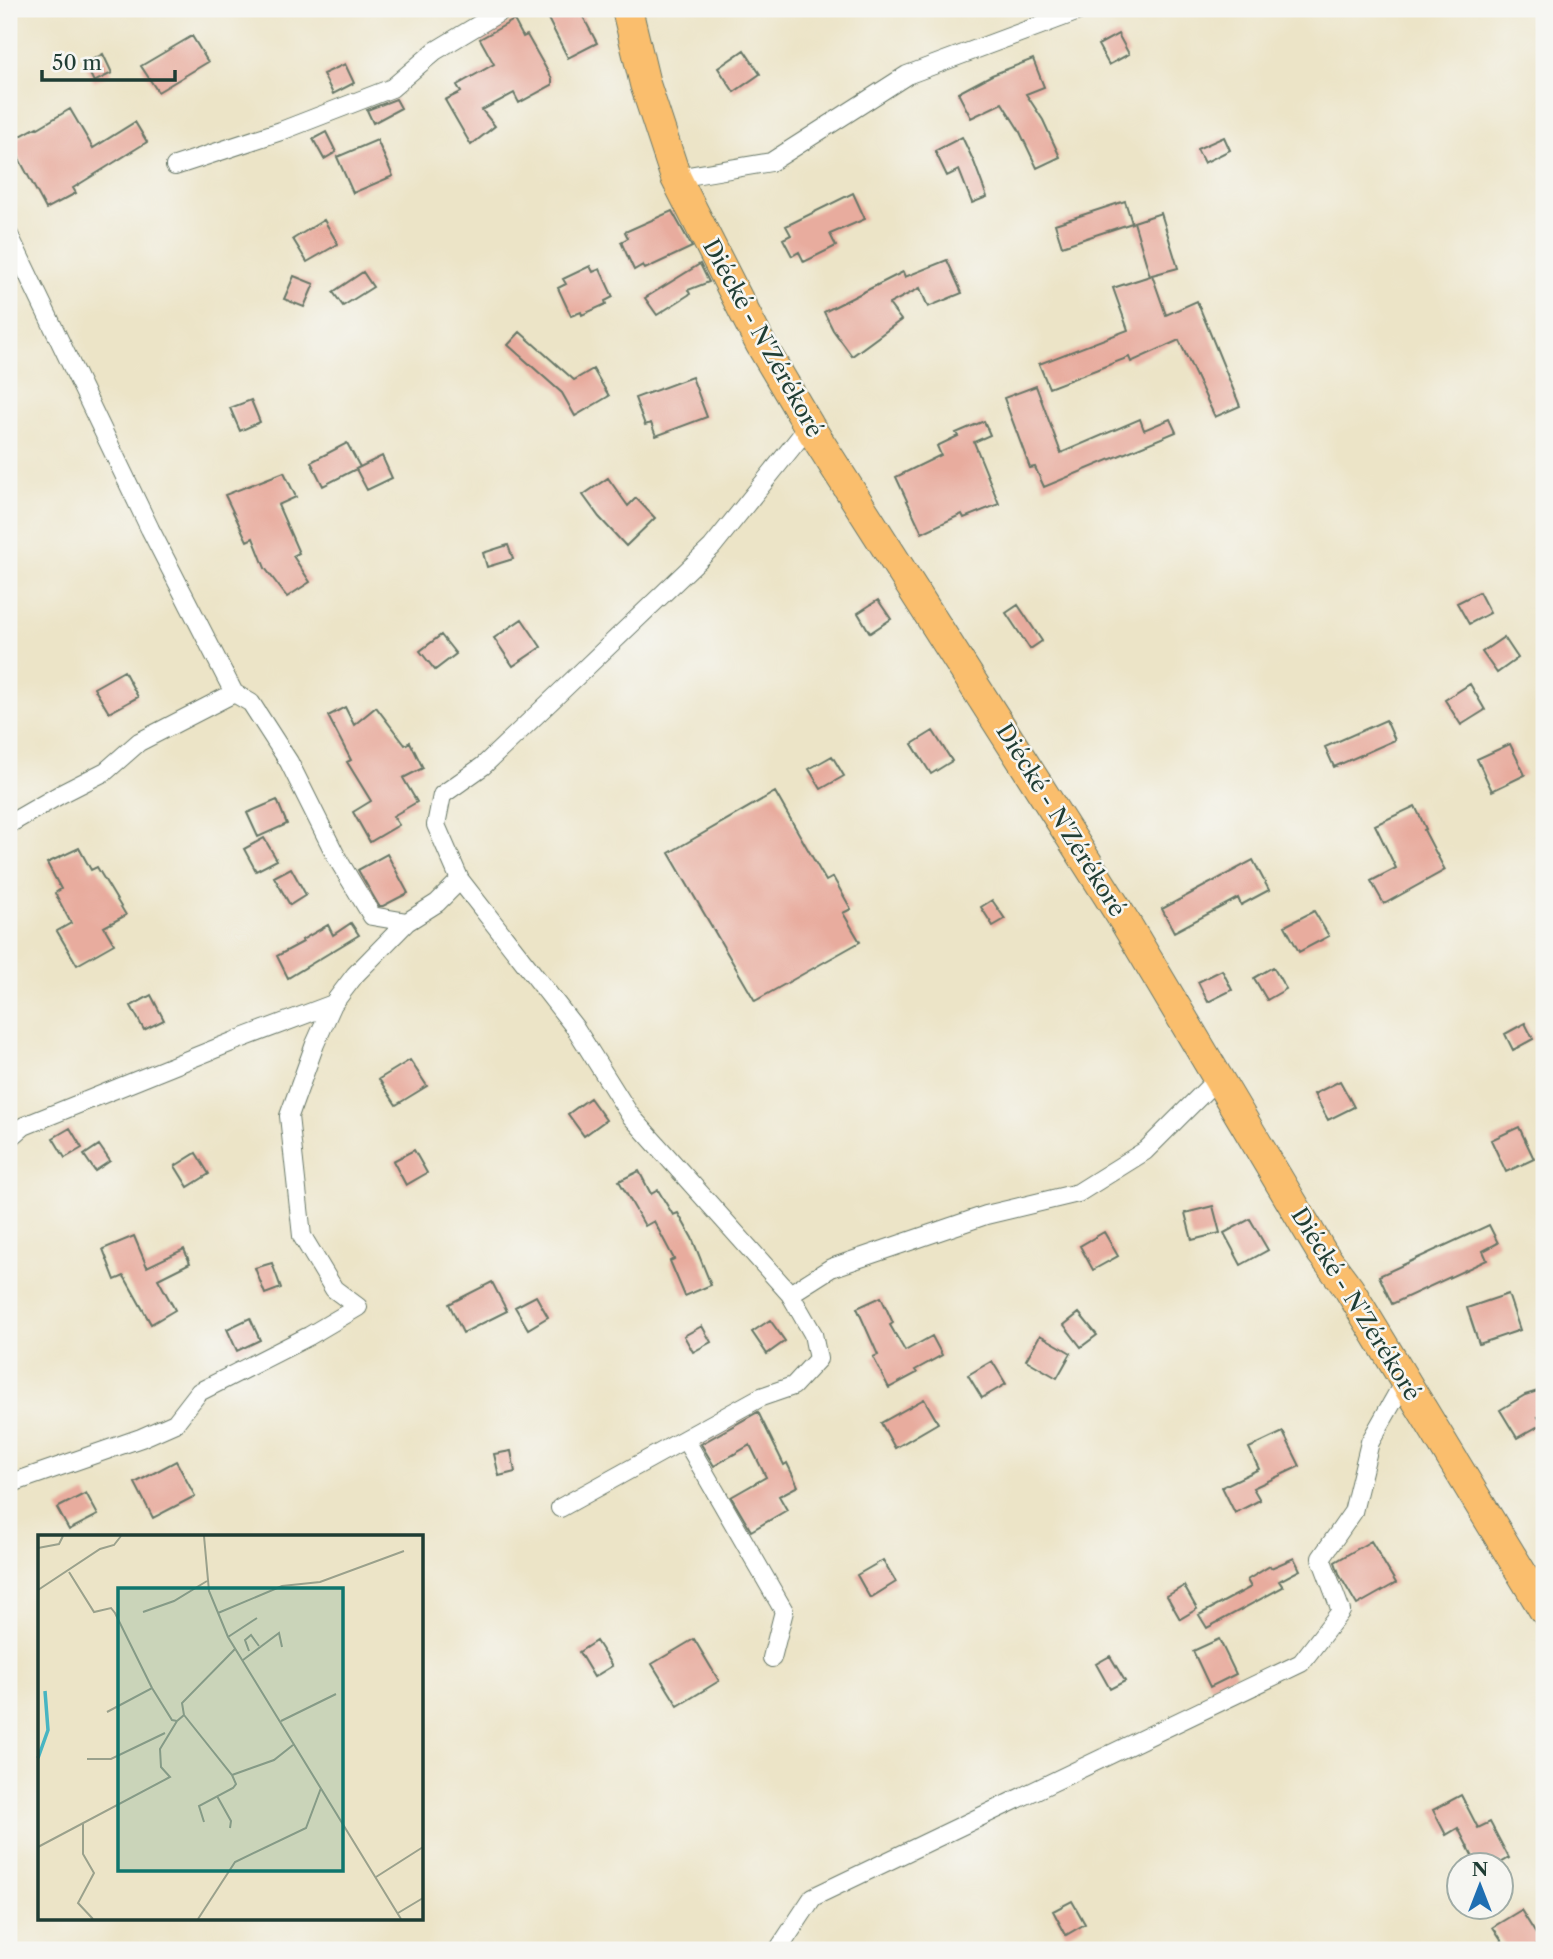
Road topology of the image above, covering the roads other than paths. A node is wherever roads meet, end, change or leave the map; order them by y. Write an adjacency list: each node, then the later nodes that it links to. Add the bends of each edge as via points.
1 (505, 9): 4 (street, via 435,51 392,88)
2 (627, 9): 5 (highway, Diécké - N'Zérékoré, via 645,84)
3 (1084, 9): 5 (street, via 907,75 771,162)
4 (175, 166)
5 (676, 178): 7 (highway, Diécké - N'Zérékoré, via 760,343)
6 (9, 235): 8 (street)
7 (809, 426): 10 (street, via 712,547 483,766 442,795 436,825); 13 (highway, Diécké - N'Zérékoré)
8 (234, 693): 9 (street, via 139,743 106,771); 11 (street, via 251,703 289,762 372,916)
9 (9, 824)
10 (460, 880): 11 (street, via 437,903); 15 (street, via 576,1029 630,1115)
11 (407, 922): 12 (street)
12 (333, 1004): 14 (street, via 24,1126); 18 (street, via 289,1116 302,1236 334,1289 358,1307 199,1392 175,1423)
13 (1219, 1077): 15 (street, via 1145,1151 1078,1193 986,1215 831,1268); 16 (highway, Diécké - N'Zérékoré, via 1322,1254)
14 (9, 1139)
15 (790, 1294): 17 (street, via 813,1334 818,1359 793,1386 761,1397)
16 (1405, 1380): 20 (highway, Diécké - N'Zérékoré); 22 (street, via 1370,1442 1353,1512 1321,1558 1341,1611 1301,1663 813,1897)
17 (685, 1439): 19 (street); 21 (street, via 784,1611)
18 (9, 1484)
19 (560, 1508)
20 (1544, 1610)
21 (772, 1658)
22 (778, 1950)

